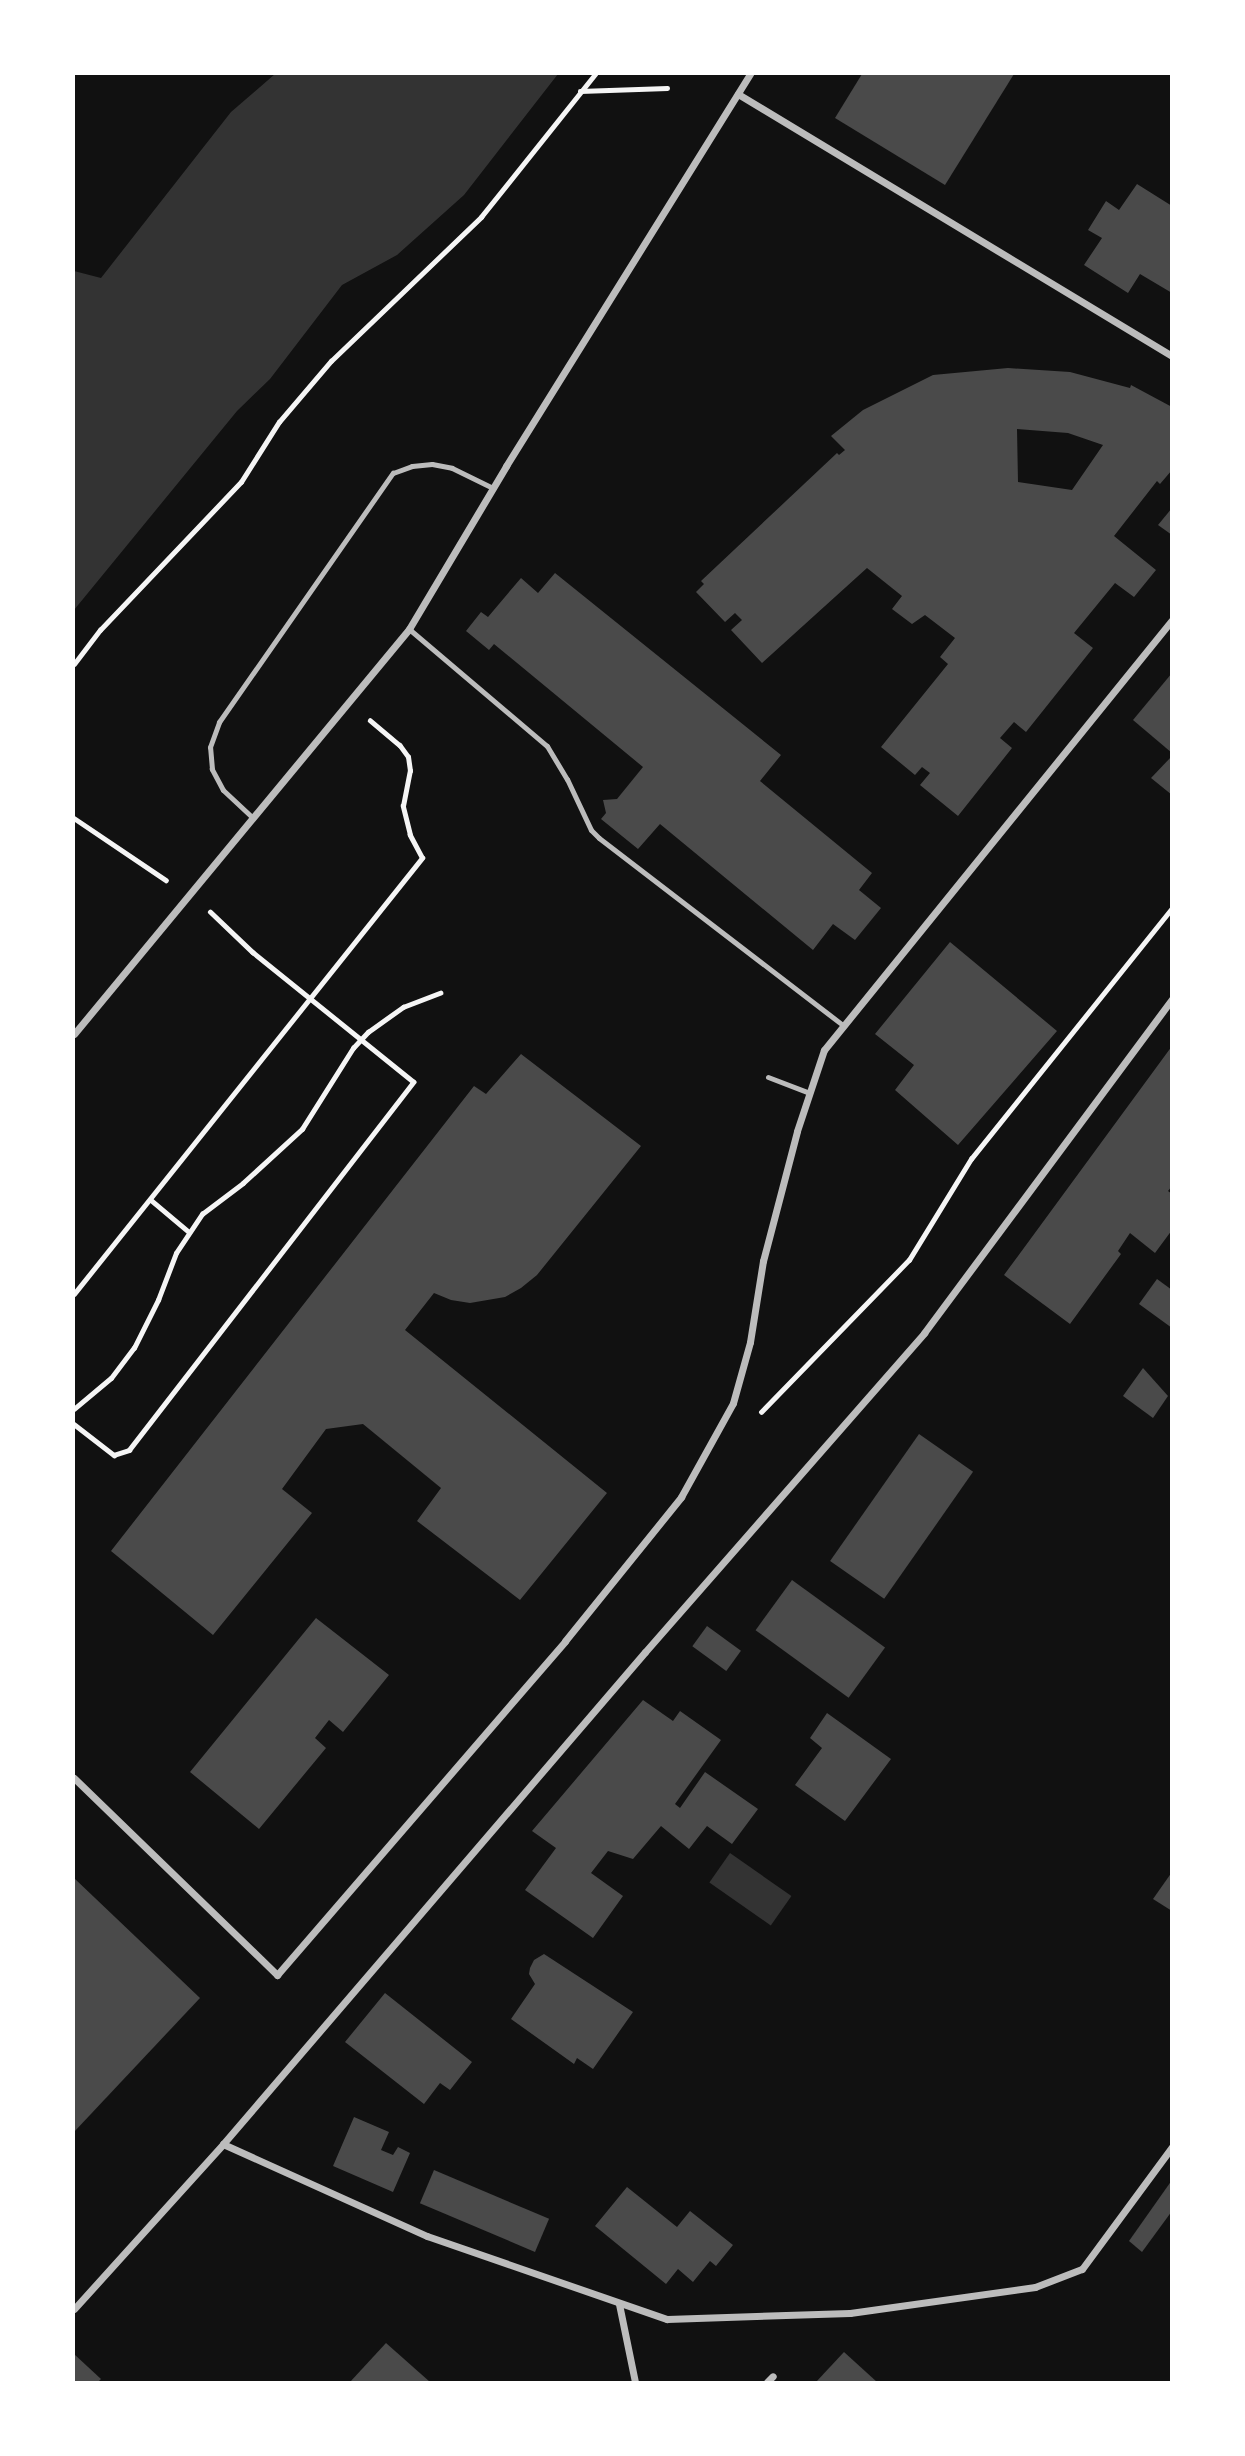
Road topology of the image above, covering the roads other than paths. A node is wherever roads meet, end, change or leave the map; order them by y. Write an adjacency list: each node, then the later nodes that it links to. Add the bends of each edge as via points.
1 (750, 74): 2 (street)
2 (738, 94): 3 (street); 4 (street)
3 (1171, 356)
4 (493, 488): 6 (street); 7 (lane, via 452,468 432,464 393,474 219,722 210,747 212,769 223,790)
5 (1171, 620): 9 (street)
6 (409, 629): 7 (street); 9 (lane, via 547,746 590,830)
7 (253, 818): 10 (street)
8 (1171, 999): 14 (street, via 924,1333)
9 (843, 1025): 12 (street, via 824,1050)
10 (74, 1034)
11 (768, 1077): 12 (lane)
12 (810, 1093): 13 (street, via 763,1261 750,1342 733,1403 681,1497 565,1641 276,1975)
13 (74, 1778)
14 (223, 2144): 16 (street, via 427,2236); 17 (street)
15 (1171, 2147): 16 (street, via 1082,2269 1035,2287 850,2313 667,2319)
16 (619, 2304): 18 (street)
17 (74, 2309)
18 (635, 2382)

